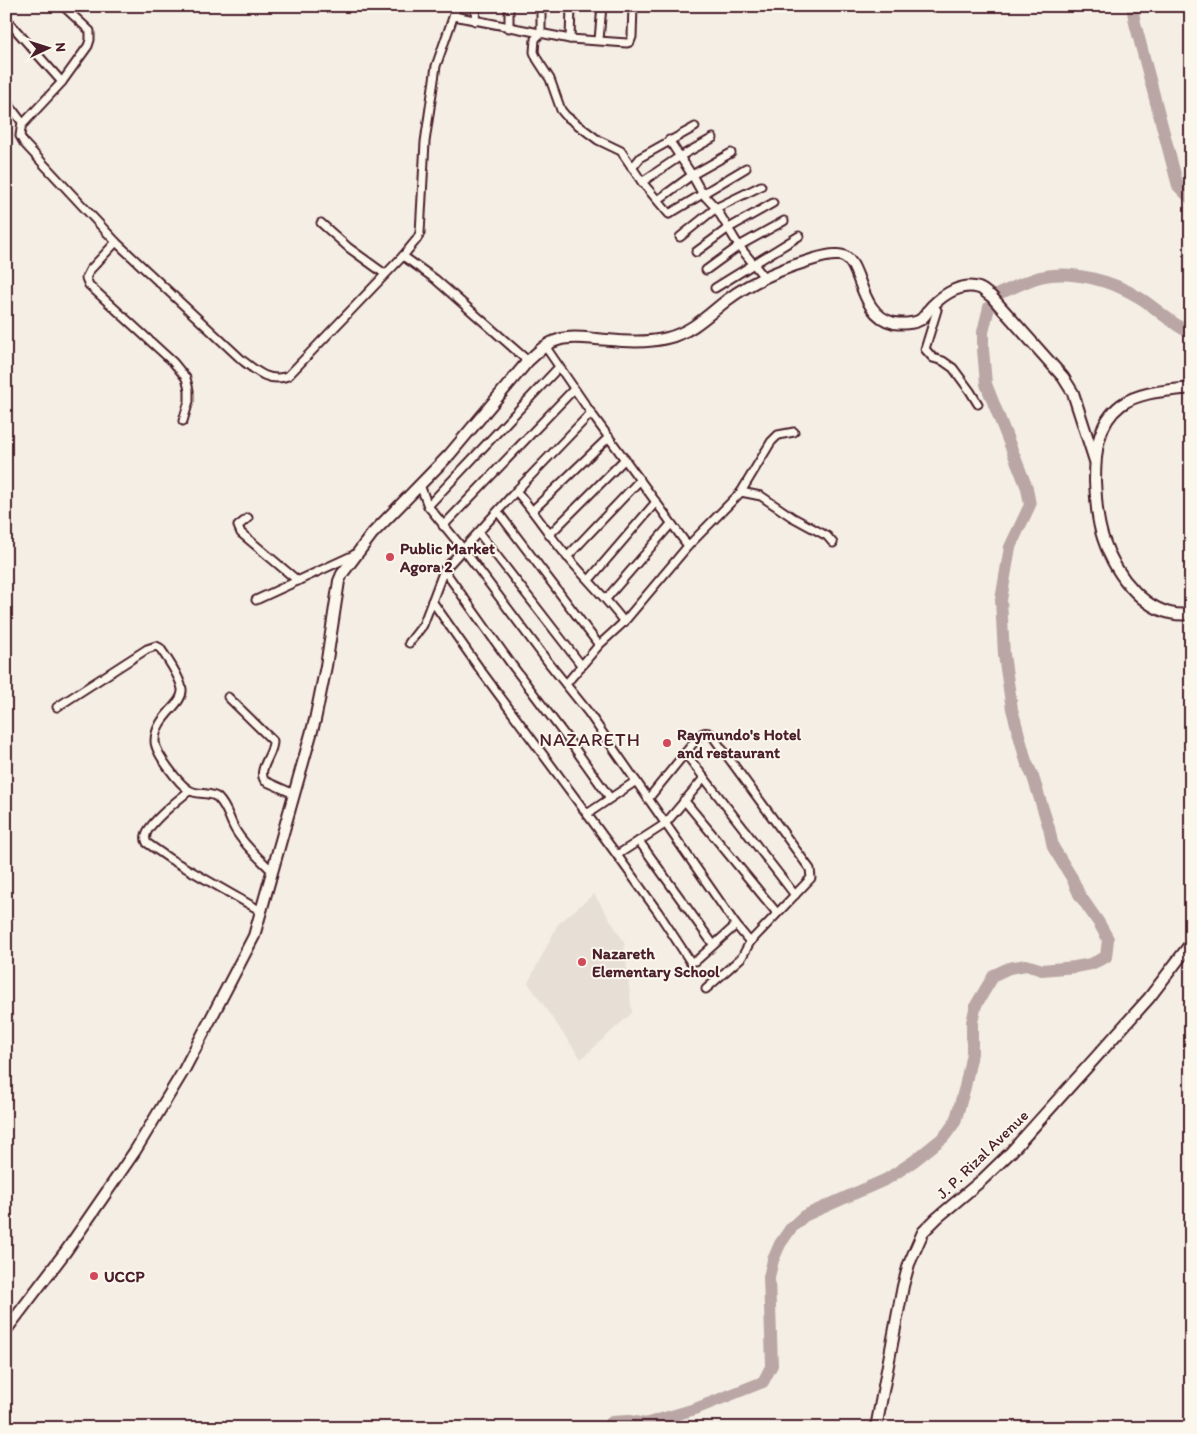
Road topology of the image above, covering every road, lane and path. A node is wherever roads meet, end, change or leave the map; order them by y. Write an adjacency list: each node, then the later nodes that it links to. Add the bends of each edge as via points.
1 (63, 6): 16 (street, via 87,27 91,35 88,46)
2 (458, 6): 9 (street)
3 (476, 6): 11 (street)
4 (510, 6): 12 (street)
5 (542, 6): 13 (street)
6 (571, 6): 14 (street)
7 (602, 6): 15 (street)
8 (633, 6): 15 (street, via 630,42)
9 (454, 16): 11 (street); 41 (street, via 436,66 425,142 420,233)
10 (6, 19): 16 (street)
11 (475, 21): 12 (street)
12 (509, 28): 13 (street)
13 (541, 33): 14 (street); 24 (street, via 536,39 534,52 550,79 561,110 598,140 621,151)
14 (570, 39): 15 (street)
15 (599, 40)
16 (62, 82): 18 (street)
17 (6, 101): 18 (street)
18 (22, 125): 38 (street, via 20,136 24,143)
19 (695, 127): 21 (street)
20 (713, 138): 23 (street)
21 (669, 140): 23 (street); 24 (street, via 641,157)
22 (731, 153): 26 (street)
23 (679, 157): 26 (street); 27 (street)
24 (632, 168): 27 (street)
25 (746, 168): 29 (street)
26 (692, 175): 29 (street); 30 (street)
27 (642, 182): 30 (street)
28 (761, 186): 32 (street)
29 (702, 193): 30 (street, via 669,214); 32 (street)
30 (658, 200)
31 (773, 203): 35 (street)
32 (716, 208): 35 (street); 37 (street)
33 (784, 221): 39 (street)
34 (321, 223): 44 (street)
35 (728, 229): 39 (street); 40 (street)
36 (799, 236): 42 (street)
37 (680, 237)
38 (116, 242): 44 (street, via 242,360 260,373 276,379 288,376); 55 (street, via 86,278 186,378 189,401)
39 (739, 246): 42 (street); 43 (street)
40 (696, 252)
41 (403, 256): 44 (street); 49 (street, via 435,279)
42 (754, 264): 45 (street); 46 (street)
43 (706, 270)
44 (385, 274)
45 (764, 277): 47 (main road, via 777,270 839,254 852,262 866,299 882,318 894,323 916,322); 48 (main road, via 728,299 700,323 668,338 629,341 567,338)
46 (715, 288)
47 (932, 305): 53 (street, via 937,310 925,349 933,358 953,368); 59 (main road, via 960,286 979,288 991,296 1063,377 1073,393)
48 (545, 346): 49 (main road); 50 (street)
49 (528, 361): 61 (main road)
50 (559, 367): 52 (street); 65 (street)
51 (1191, 388): 59 (main road, via 1135,397 1122,404 1104,425)
52 (574, 389): 54 (street); 70 (street)
53 (978, 404)
54 (591, 413): 57 (street); 62 (street)
55 (183, 421)
56 (794, 432): 63 (street, via 778,435 771,442)
57 (609, 437): 58 (street); 66 (street)
58 (624, 459): 60 (street); 72 (street)
59 (1095, 461): 84 (main road, via 1099,521 1103,538 1119,570 1134,591 1156,608 1176,614)
60 (640, 480): 64 (street); 77 (street)
61 (420, 485): 65 (street); 76 (main road)
62 (516, 491): 66 (street); 67 (street)
63 (741, 492): 73 (street, via 761,496 827,536); 74 (street)
64 (656, 502): 69 (street); 80 (street)
65 (428, 506): 70 (street)
66 (533, 510): 72 (street)
67 (498, 512): 71 (street); 87 (street)
68 (248, 518): 79 (street, via 238,526 241,533)
69 (672, 524): 74 (street); 81 (street)
70 (443, 526): 75 (street)
71 (479, 533): 75 (street); 88 (street)
72 (549, 534): 77 (street)
73 (833, 543)
74 (688, 546): 85 (street)
75 (464, 550): 78 (street); 89 (street)
76 (356, 554): 79 (street); 96 (main road, via 339,581 315,720)
77 (567, 557): 80 (street)
78 (444, 570): 83 (street); 97 (street)
79 (298, 580): 82 (street)
80 (589, 580): 81 (street)
81 (606, 599): 85 (street)
82 (256, 600)
83 (432, 601): 86 (street, via 423,625); 100 (street)
84 (1191, 614)
85 (624, 622): 87 (street)
86 (409, 643)
87 (599, 645): 88 (street)
88 (582, 666): 89 (street)
89 (566, 684): 94 (street)
90 (228, 697): 96 (street, via 273,741 262,779)
91 (57, 707): 95 (street, via 147,649 160,648 179,681 182,693 180,700 160,721 156,745 164,761)
92 (685, 753): 93 (street); 98 (street); 105 (street, via 702,733 711,734 810,869 811,878)
93 (704, 778): 99 (street); 105 (street)
94 (636, 781): 97 (street); 98 (street)
95 (189, 790): 104 (street, via 218,798 236,832); 106 (street, via 149,828 147,843)
96 (294, 794): 104 (main road)
97 (610, 798): 100 (street)
98 (648, 799): 101 (street)
99 (684, 800): 101 (street); 107 (street)
100 (587, 814): 103 (street)
101 (665, 824): 102 (street); 108 (street)
102 (639, 841): 103 (street); 111 (street)
103 (617, 855): 111 (street, via 690,961 696,961)
104 (272, 871): 106 (main road)
105 (795, 895): 107 (street)
106 (261, 911): 113 (main road, via 244,958 184,1070 144,1136 66,1251)
107 (777, 913): 109 (street)
108 (736, 926): 109 (street); 111 (street)
109 (750, 942): 112 (street, via 742,957)
110 (1191, 943): 114 (main road, J. P. Rizal Avenue, via 1149,998 1011,1152 923,1232 905,1279)
111 (714, 944)
112 (706, 989)
113 (6, 1330)
114 (876, 1428)

